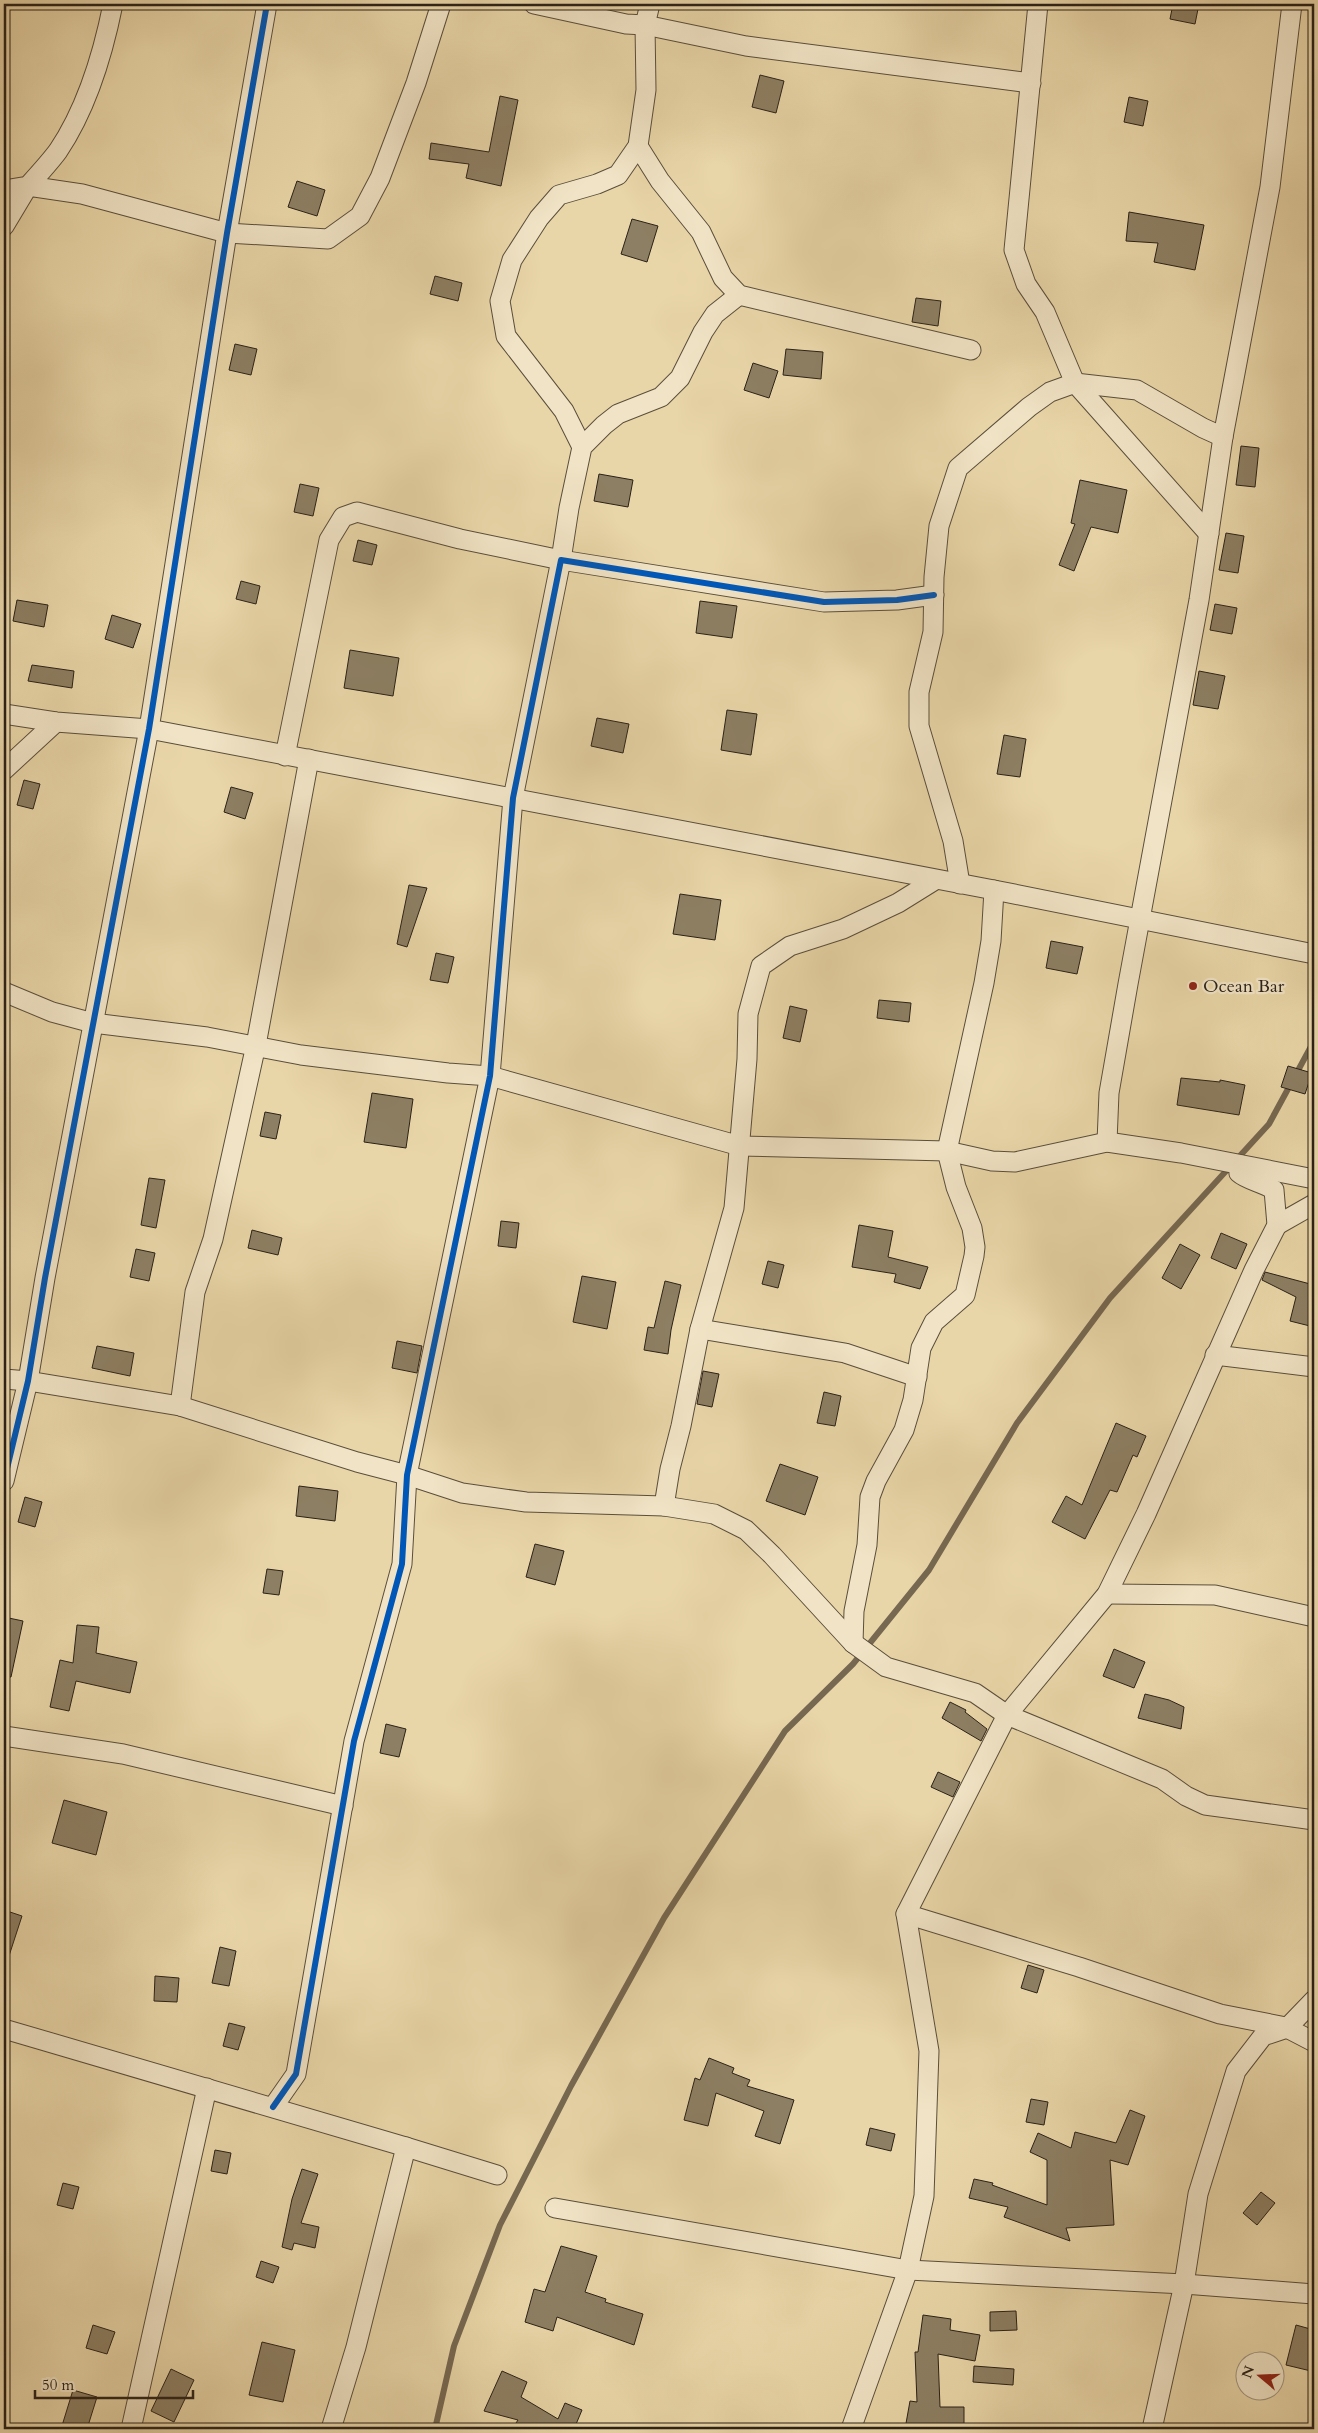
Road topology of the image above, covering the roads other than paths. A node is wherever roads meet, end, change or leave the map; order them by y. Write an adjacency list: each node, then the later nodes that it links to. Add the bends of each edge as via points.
1 (113, 4): 11 (street, via 105,44 82,107 58,150)
2 (267, 4): 14 (street)
3 (441, 4): 14 (street, via 416,83 380,178 360,216 328,239)
4 (534, 4): 8 (street, via 626,24)
5 (650, 4): 8 (street)
6 (1038, 4): 9 (street)
7 (1292, 4): 18 (street, via 1270,187)
8 (645, 25): 9 (street, via 746,46); 10 (street, via 646,90)
9 (1032, 83): 17 (street, via 1014,250 1026,284 1045,312)
10 (638, 146): 15 (street, via 660,182 702,232 723,278); 19 (street, via 618,175 559,195 539,218 512,260 500,301 506,336 564,411)
11 (28, 186): 12 (street); 13 (street); 14 (street, via 82,194)
12 (4, 190)
13 (4, 226)
14 (227, 233): 25 (street)
15 (739, 295): 16 (street); 19 (street, via 715,314 680,378 661,397 618,414)
16 (971, 350)
17 (1074, 383): 18 (street, via 1137,390); 20 (street); 22 (street, via 1050,392 1029,407 958,468 939,526)
18 (1223, 437): 20 (street)
19 (582, 447): 21 (street, via 568,508)
20 (1209, 534): 33 (street)
21 (561, 560): 22 (street, via 824,602 897,600); 26 (street, via 460,539 357,512 342,517 329,540); 29 (street)
22 (934, 595): 31 (street, via 933,632 919,692 919,726 953,840)
23 (4, 714): 24 (street)
24 (56, 722): 25 (street); 28 (street)
25 (149, 729): 26 (street); 36 (street)
26 (285, 756): 27 (street)
27 (309, 759): 29 (street); 37 (street)
28 (4, 770)
29 (513, 798): 30 (street); 38 (street)
30 (935, 880): 31 (street); 40 (street, via 898,903 843,929 790,946 761,966 748,1014)
31 (960, 884): 32 (street)
32 (994, 890): 33 (street); 41 (street, via 984,983)
33 (1139, 918): 34 (street); 39 (street, via 1110,1093)
34 (1314, 954)
35 (4, 992): 36 (street, via 52,1012)
36 (93, 1023): 37 (street); 51 (street)
37 (256, 1045): 38 (street, via 448,1074); 52 (street, via 214,1239 195,1292)
38 (490, 1076): 40 (street); 53 (street)
39 (1107, 1142): 41 (street, via 1015,1162 992,1161); 42 (street)
40 (740, 1146): 41 (street); 46 (street, via 734,1208)
41 (947, 1151): 49 (street, via 956,1188 972,1228 974,1256 965,1295 930,1329 918,1358)
42 (1241, 1165): 43 (street); 45 (street, via 1239,1172 1245,1178 1274,1190)
43 (1314, 1179)
44 (1314, 1204): 45 (street)
45 (1277, 1225): 47 (street)
46 (700, 1329): 49 (street, via 845,1354); 55 (street)
47 (1216, 1355): 48 (street); 56 (street)
48 (1314, 1367)
49 (917, 1377): 58 (street, via 904,1430 870,1497 868,1545 854,1611)
50 (4, 1379): 51 (street)
51 (28, 1380): 52 (street); 54 (street)
52 (180, 1406): 53 (street)
53 (407, 1475): 55 (street, via 462,1493 526,1502); 61 (street, via 402,1564 354,1741)
54 (4, 1481)
55 (664, 1506): 58 (street, via 714,1514 746,1530)
56 (1107, 1594): 57 (street, via 1216,1595); 59 (street)
57 (1314, 1617)
58 (852, 1643): 59 (street, via 886,1667 975,1693)
59 (1007, 1715): 62 (street, via 1162,1779 1205,1805); 63 (street)
60 (4, 1736): 61 (street, via 123,1754)
61 (343, 1806): 69 (street, via 296,2074)
62 (1314, 1820)
63 (906, 1914): 65 (street, via 1220,2014); 73 (street, via 929,2051 924,2196)
64 (1314, 2000): 65 (street)
65 (1287, 2028): 67 (street); 74 (street, via 1263,2036 1236,2071 1198,2194)
66 (4, 2029): 68 (street)
67 (1314, 2042)
68 (207, 2088): 69 (street); 76 (street)
69 (273, 2107): 70 (street)
70 (406, 2147): 71 (street); 77 (street, via 356,2347)
71 (497, 2175)
72 (555, 2208): 73 (street)
73 (908, 2270): 74 (street); 78 (street)
74 (1184, 2284): 75 (street); 79 (street)
75 (1314, 2294)
76 (131, 2429)
77 (331, 2429)
78 (851, 2429)
79 (1152, 2429)

